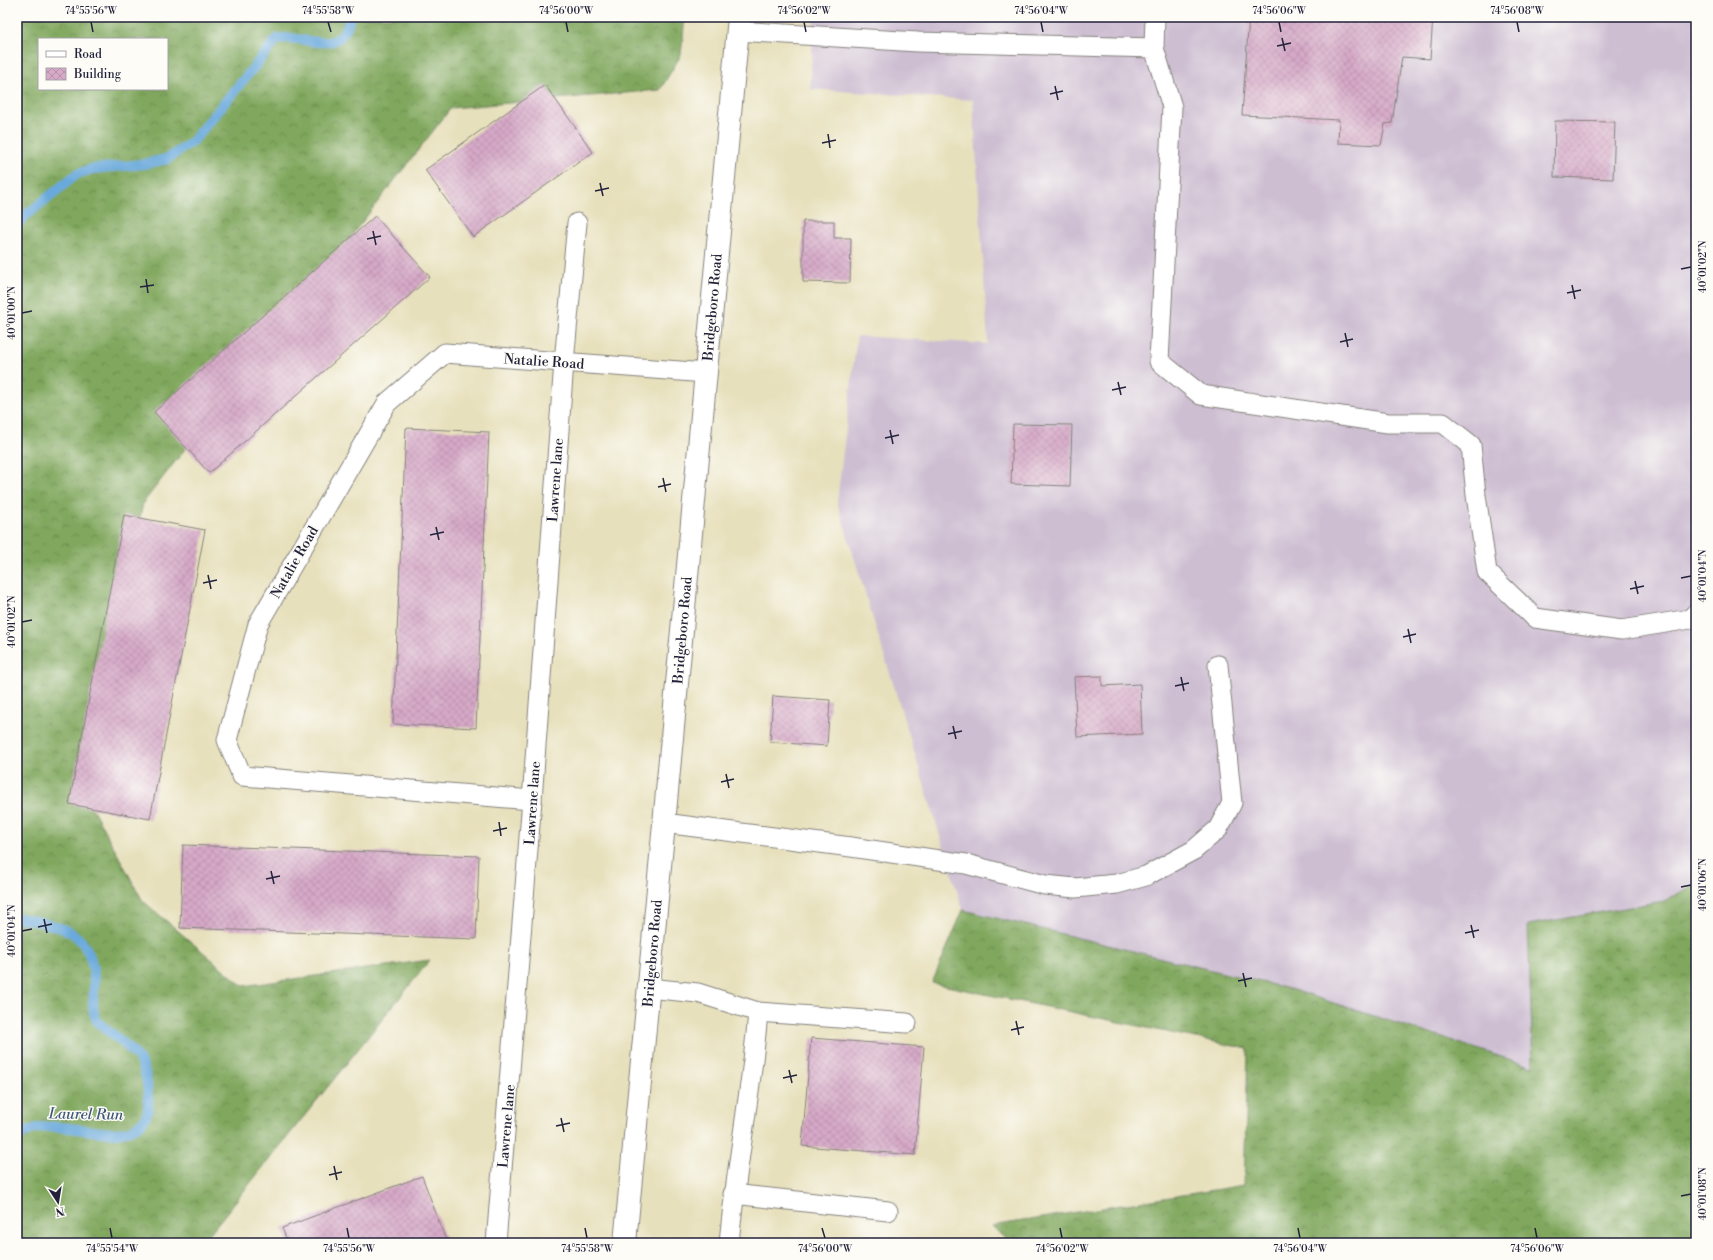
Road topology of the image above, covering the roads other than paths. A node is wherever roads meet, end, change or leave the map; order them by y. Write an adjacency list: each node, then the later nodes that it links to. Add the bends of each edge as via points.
1 (1155, 17): 3 (lane)
2 (739, 24): 3 (lane, via 918,42); 6 (main road, Bridgeboro Road)
3 (1154, 48): 7 (lane, via 1172,107 1160,361 1201,395 1388,424 1443,423 1472,445 1487,572 1535,618 1622,630 1690,618)
4 (578, 223): 5 (lane, Lawrene lane)
5 (564, 362): 6 (lane, Natalie Road); 9 (lane, Lawrene lane); 9 (lane, Natalie Road, via 445,353 387,403 258,624 227,740 242,776)
6 (706, 373): 10 (main road, Bridgeboro Road)
7 (1696, 613)
8 (1218, 666): 10 (lane, via 1232,803 1218,828 1194,850 1146,876 1117,884 1082,887 1045,885 966,864)
9 (532, 800): 16 (lane, Lawrene lane)
10 (664, 823): 11 (main road, Bridgeboro Road)
11 (648, 988): 12 (lane, via 698,993); 17 (main road, Bridgeboro Road)
12 (758, 1012): 13 (lane); 14 (lane, via 754,1058)
13 (907, 1023)
14 (733, 1194): 15 (lane); 18 (lane)
15 (888, 1211)
16 (496, 1243)
17 (625, 1243)
18 (728, 1243)

